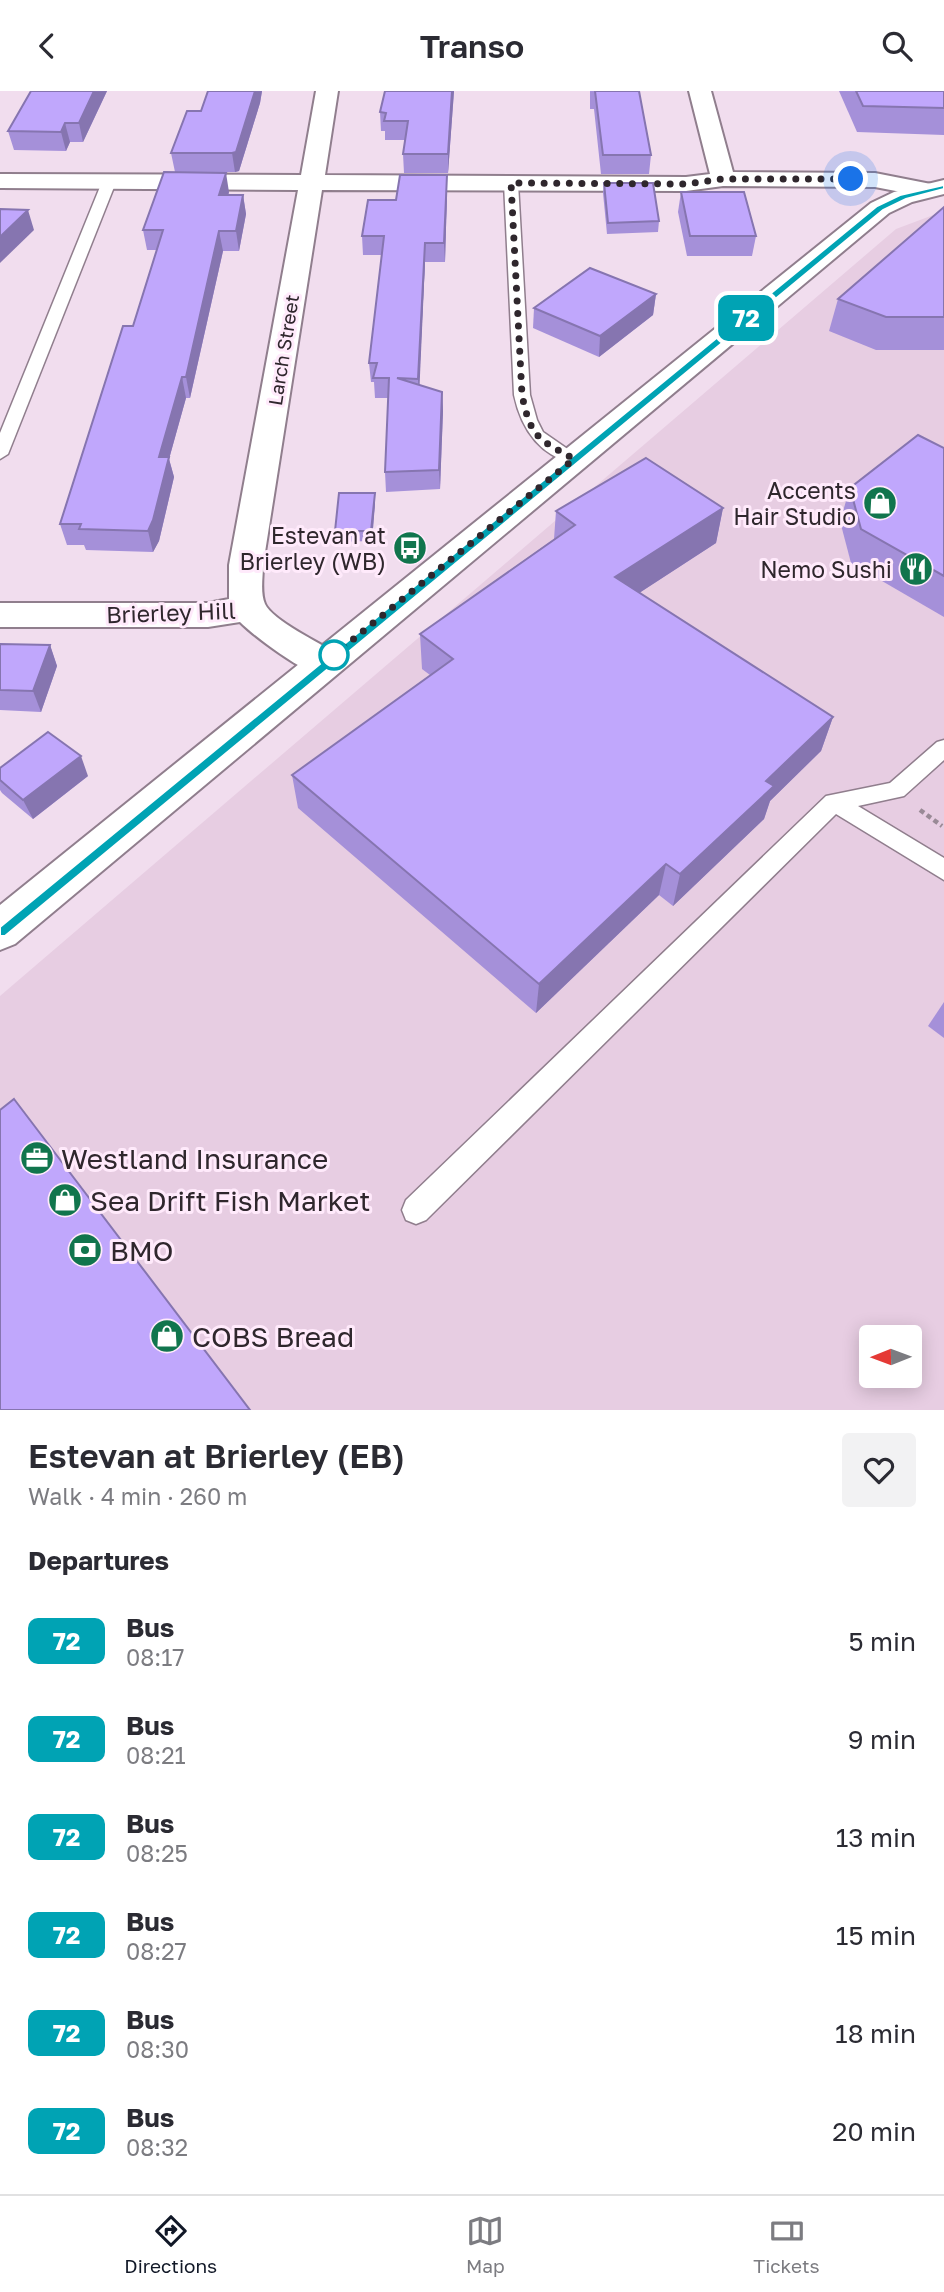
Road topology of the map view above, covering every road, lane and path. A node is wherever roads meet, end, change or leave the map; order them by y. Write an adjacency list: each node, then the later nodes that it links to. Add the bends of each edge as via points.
1 (327, 91): 5 (street, Larch Street)
2 (700, 91): 3 (street)
3 (723, 179): 7 (street, via 686,184); 8 (street, via 875,180)
4 (0, 181): 6 (street)
5 (310, 181): 6 (street); 7 (street); 11 (street, Larch Street, via 245,576)
6 (109, 182): 9 (lane)
7 (511, 183): 10 (lane, via 522,395 532,431)
8 (936, 189): 10 (street, via 880,208)
9 (0, 454)
10 (574, 459): 13 (street)
11 (248, 609): 12 (street, Brierley Hill, via 208,615); 13 (street, Brierley Hill, via 265,626)
12 (0, 615)
13 (324, 663): 17 (street)
14 (944, 748): 15 (lane, via 896,790)
15 (834, 802): 16 (lane); 18 (lane)
16 (944, 870)
17 (0, 931)
18 (415, 1210)

